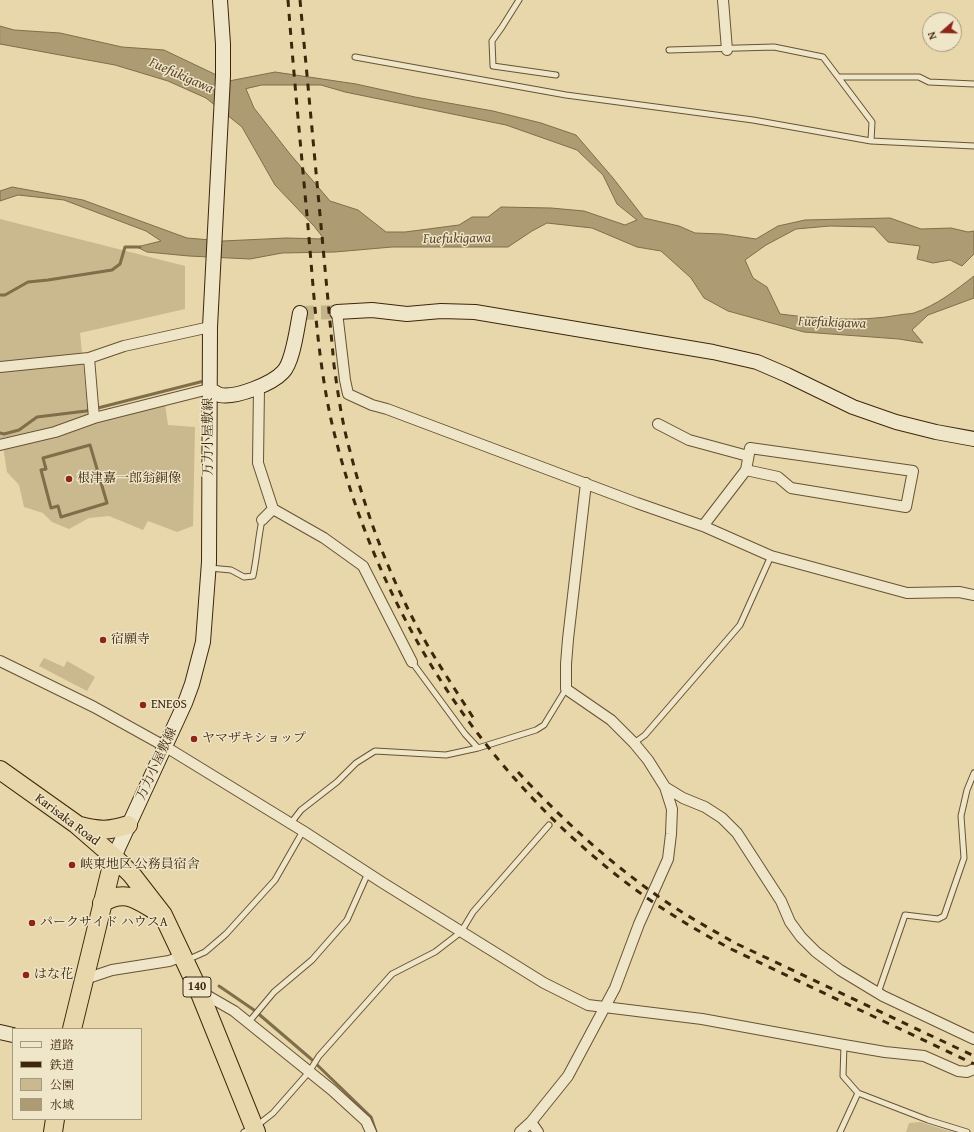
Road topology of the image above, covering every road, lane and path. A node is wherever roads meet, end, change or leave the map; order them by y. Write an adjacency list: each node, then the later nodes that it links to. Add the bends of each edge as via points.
1 (220, 0): 14 (main road, 万力小屋敷線, via 224,76)
2 (519, 0): 7 (lane, via 492,41 493,66)
3 (723, 0): 5 (street)
4 (669, 50): 5 (lane)
5 (726, 50): 8 (lane, via 774,47 823,57)
6 (355, 57): 10 (lane, via 566,95 753,120)
7 (556, 75)
8 (839, 77): 9 (lane, via 919,77 929,82); 10 (lane, via 872,122)
9 (974, 84)
10 (871, 141): 11 (lane)
11 (974, 146)
12 (337, 312): 21 (main road, via 475,312 713,352 757,362 853,407 896,422); 25 (street, via 348,394)
13 (300, 313): 17 (main road, via 288,363 283,372)
14 (210, 322): 15 (street); 18 (main road, 万力小屋敷線)
15 (89, 358): 16 (street); 19 (street)
16 (0, 367)
17 (259, 387): 18 (main road, via 225,395 219,395); 26 (street, via 258,463)
18 (210, 388): 19 (street); 30 (main road, 万力小屋敷線)
19 (93, 412): 22 (street, via 55,432)
20 (658, 424): 23 (street, via 689,440)
21 (974, 439)
22 (0, 445)
23 (748, 456): 24 (street); 24 (street, via 750,448 912,471 906,507 791,488 778,477)
24 (746, 470): 28 (street)
25 (586, 483): 28 (street); 34 (street, via 568,645)
26 (273, 509): 27 (street); 33 (street, via 324,538 363,566)
27 (262, 520): 30 (lane, via 253,576 244,577 231,570)
28 (703, 526): 29 (street)
29 (771, 556): 31 (street, via 907,593 959,592); 35 (lane, via 740,625 645,735)
30 (208, 568): 36 (main road, 万力小屋敷線, via 203,642 192,684)
31 (974, 595)
32 (0, 661): 36 (street, via 94,707)
33 (412, 662): 37 (lane)
34 (566, 688): 35 (street, via 611,720); 37 (lane, via 544,725 536,730)
35 (634, 743): 40 (street)
36 (166, 747): 41 (street); 43 (main road, 万力小屋敷線)
37 (478, 748): 41 (lane, via 446,755 375,751 356,763 337,782 301,810)
38 (1, 773): 42 (highway, Karisaka Road / 140)
39 (974, 773): 54 (lane, via 961,816 964,858 944,916 938,919 905,915)
40 (665, 787): 54 (street, via 722,818 750,851 782,901 790,922 801,937 840,970); 55 (street, via 672,809 668,859)
41 (291, 823): 45 (street)
42 (76, 824): 43 (highway, via 104,831); 46 (highway, Karisaka Road / 140)
43 (128, 825): 46 (main road, 万力小屋敷線)
44 (549, 825): 50 (lane, via 473,912)
45 (303, 831): 47 (street); 51 (lane, via 275,880 226,934 205,952)
46 (114, 857): 48 (highway); 49 (highway, Karisaka Road / 140, via 132,875)
47 (368, 873): 50 (street); 56 (lane, via 347,920 312,960 274,992)
48 (102, 903): 49 (highway, via 117,896 126,896); 52 (highway)
49 (163, 915): 51 (highway, Karisaka Road / 140)
50 (461, 932): 55 (street, via 544,983 588,1005); 63 (lane, via 435,952 392,974 319,1056)
51 (184, 958): 52 (street, via 112,970); 53 (highway, Karisaka Road / 140)
52 (85, 979): 57 (highway)
53 (199, 991): 56 (street, via 234,1011); 67 (highway, Karisaka Road / 140)
54 (878, 993): 60 (street)
55 (605, 1007): 61 (street, via 702,1019); 66 (street, via 568,1076)
56 (248, 1023): 63 (street)
57 (72, 1028)
58 (0, 1032): 59 (main road)
59 (12, 1035)
60 (974, 1039)
61 (844, 1045): 62 (street, via 924,1056 958,1071 967,1072); 64 (lane, via 843,1076)
62 (974, 1068)
63 (309, 1072): 67 (lane); 69 (street, via 366,1121)
64 (858, 1092): 72 (lane); 73 (lane, via 928,1120)
65 (55, 1120): 68 (highway)
66 (531, 1122): 70 (street); 71 (street)
67 (252, 1131)
68 (52, 1132)
69 (371, 1132)
70 (520, 1132)
71 (538, 1132)
72 (840, 1132)
73 (967, 1132)

